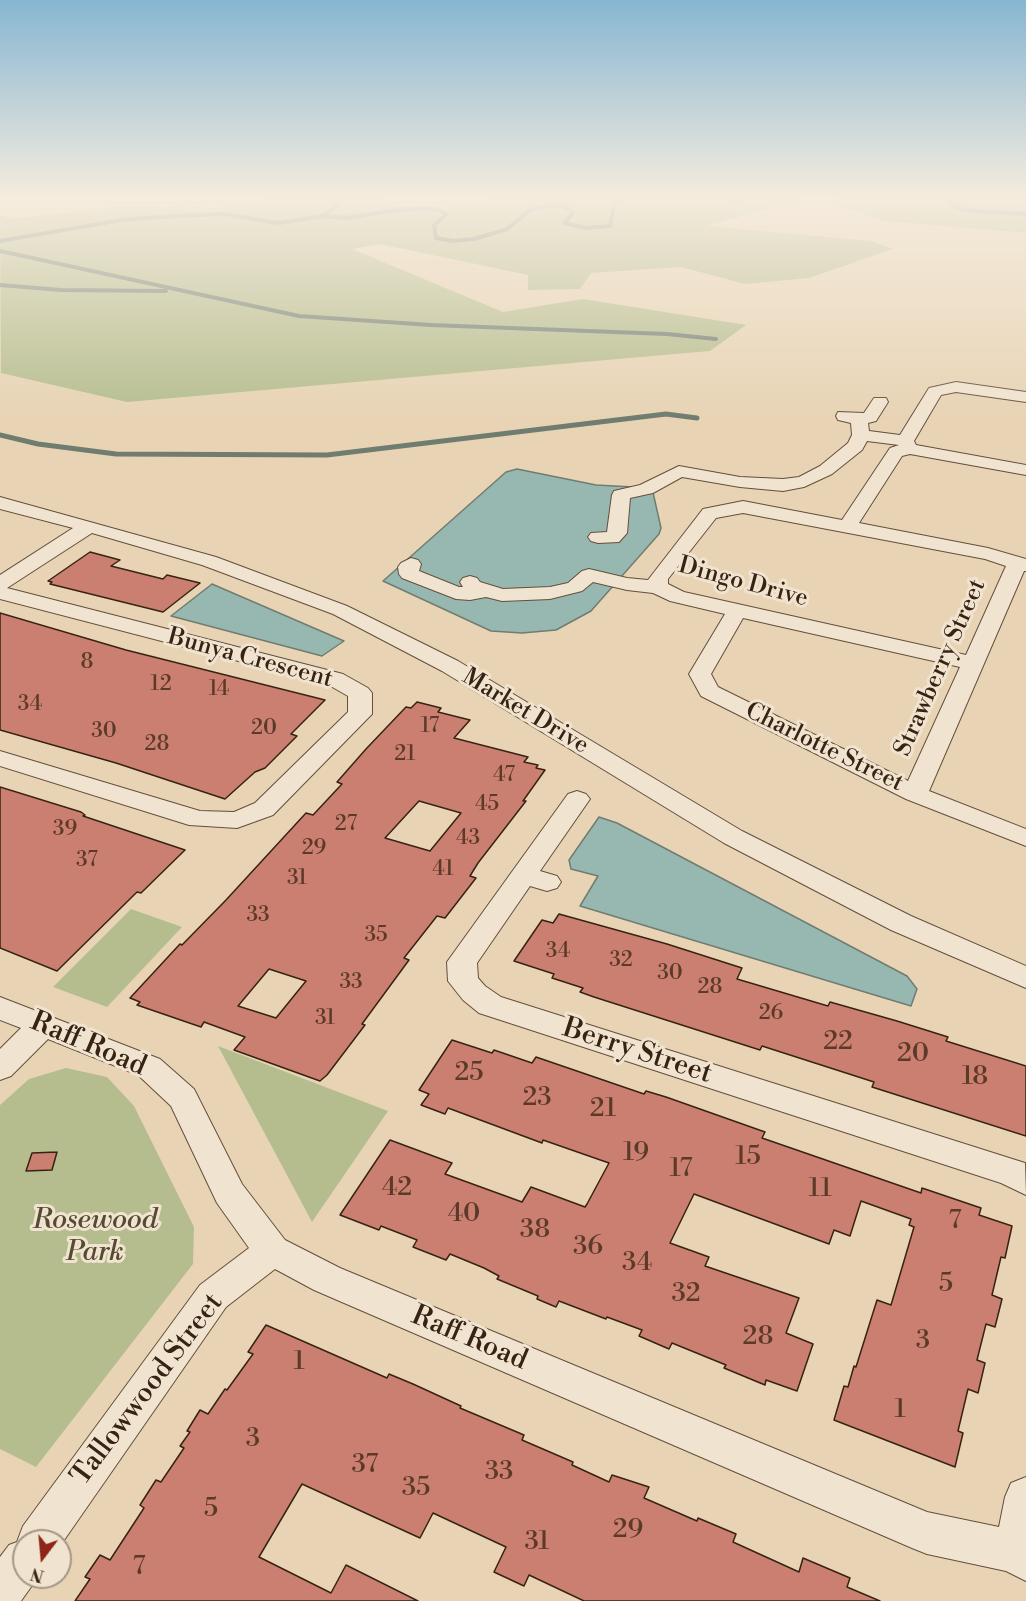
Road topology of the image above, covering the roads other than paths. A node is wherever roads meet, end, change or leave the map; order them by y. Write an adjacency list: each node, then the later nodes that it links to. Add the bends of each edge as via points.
1 (1026, 397): 4 (street, via 942,388 935,391)
2 (880, 402): 3 (street, via 870,417)
3 (855, 423): 4 (street); 11 (street, via 856,446 804,482 740,482 679,471 646,489 621,495 617,533 612,538 596,530)
4 (908, 445): 5 (street); 8 (street, via 896,452)
5 (1026, 470)
6 (0, 503): 7 (street, Market Drive)
7 (89, 526): 12 (street); 21 (street, Market Drive, via 209,561 340,610 450,666 733,837 901,923)
8 (847, 527): 10 (street, Dingo Drive); 13 (street, Dingo Drive, via 743,507 710,513 658,578)
9 (411, 564): 11 (street, via 409,574 456,593 470,594 478,586 502,595 550,593 575,587)
10 (1022, 564): 16 (street, Strawberry Street)
11 (589, 576): 13 (street)
12 (0, 585)
13 (658, 587): 15 (street, Dingo Drive, via 677,597)
14 (0, 593): 17 (street, Bunya Crescent, via 335,679 360,693 360,714 264,809 237,820 198,819)
15 (738, 611): 16 (street, Dingo Drive); 18 (street, Charlotte Street, via 700,674 709,691)
16 (971, 663): 18 (street, Strawberry Street)
17 (0, 758)
18 (915, 794): 20 (street, Charlotte Street)
19 (577, 799): 25 (street, Berry Street, via 536,879 462,962 463,981 474,993 490,1005 1012,1173)
20 (1026, 838)
21 (1026, 978)
22 (0, 1008): 23 (street, Raff Road)
23 (42, 1025): 24 (street); 26 (street, Raff Road, via 149,1067 183,1098 229,1193)
24 (0, 1068)
25 (1026, 1181)
26 (272, 1251): 28 (street, Tallowwood Street, via 213,1296); 29 (street, Raff Road, via 327,1279 927,1533)
27 (1026, 1497): 29 (street)
28 (47, 1529)
29 (1020, 1556)
30 (12, 1577): 31 (street)
31 (0, 1600)

